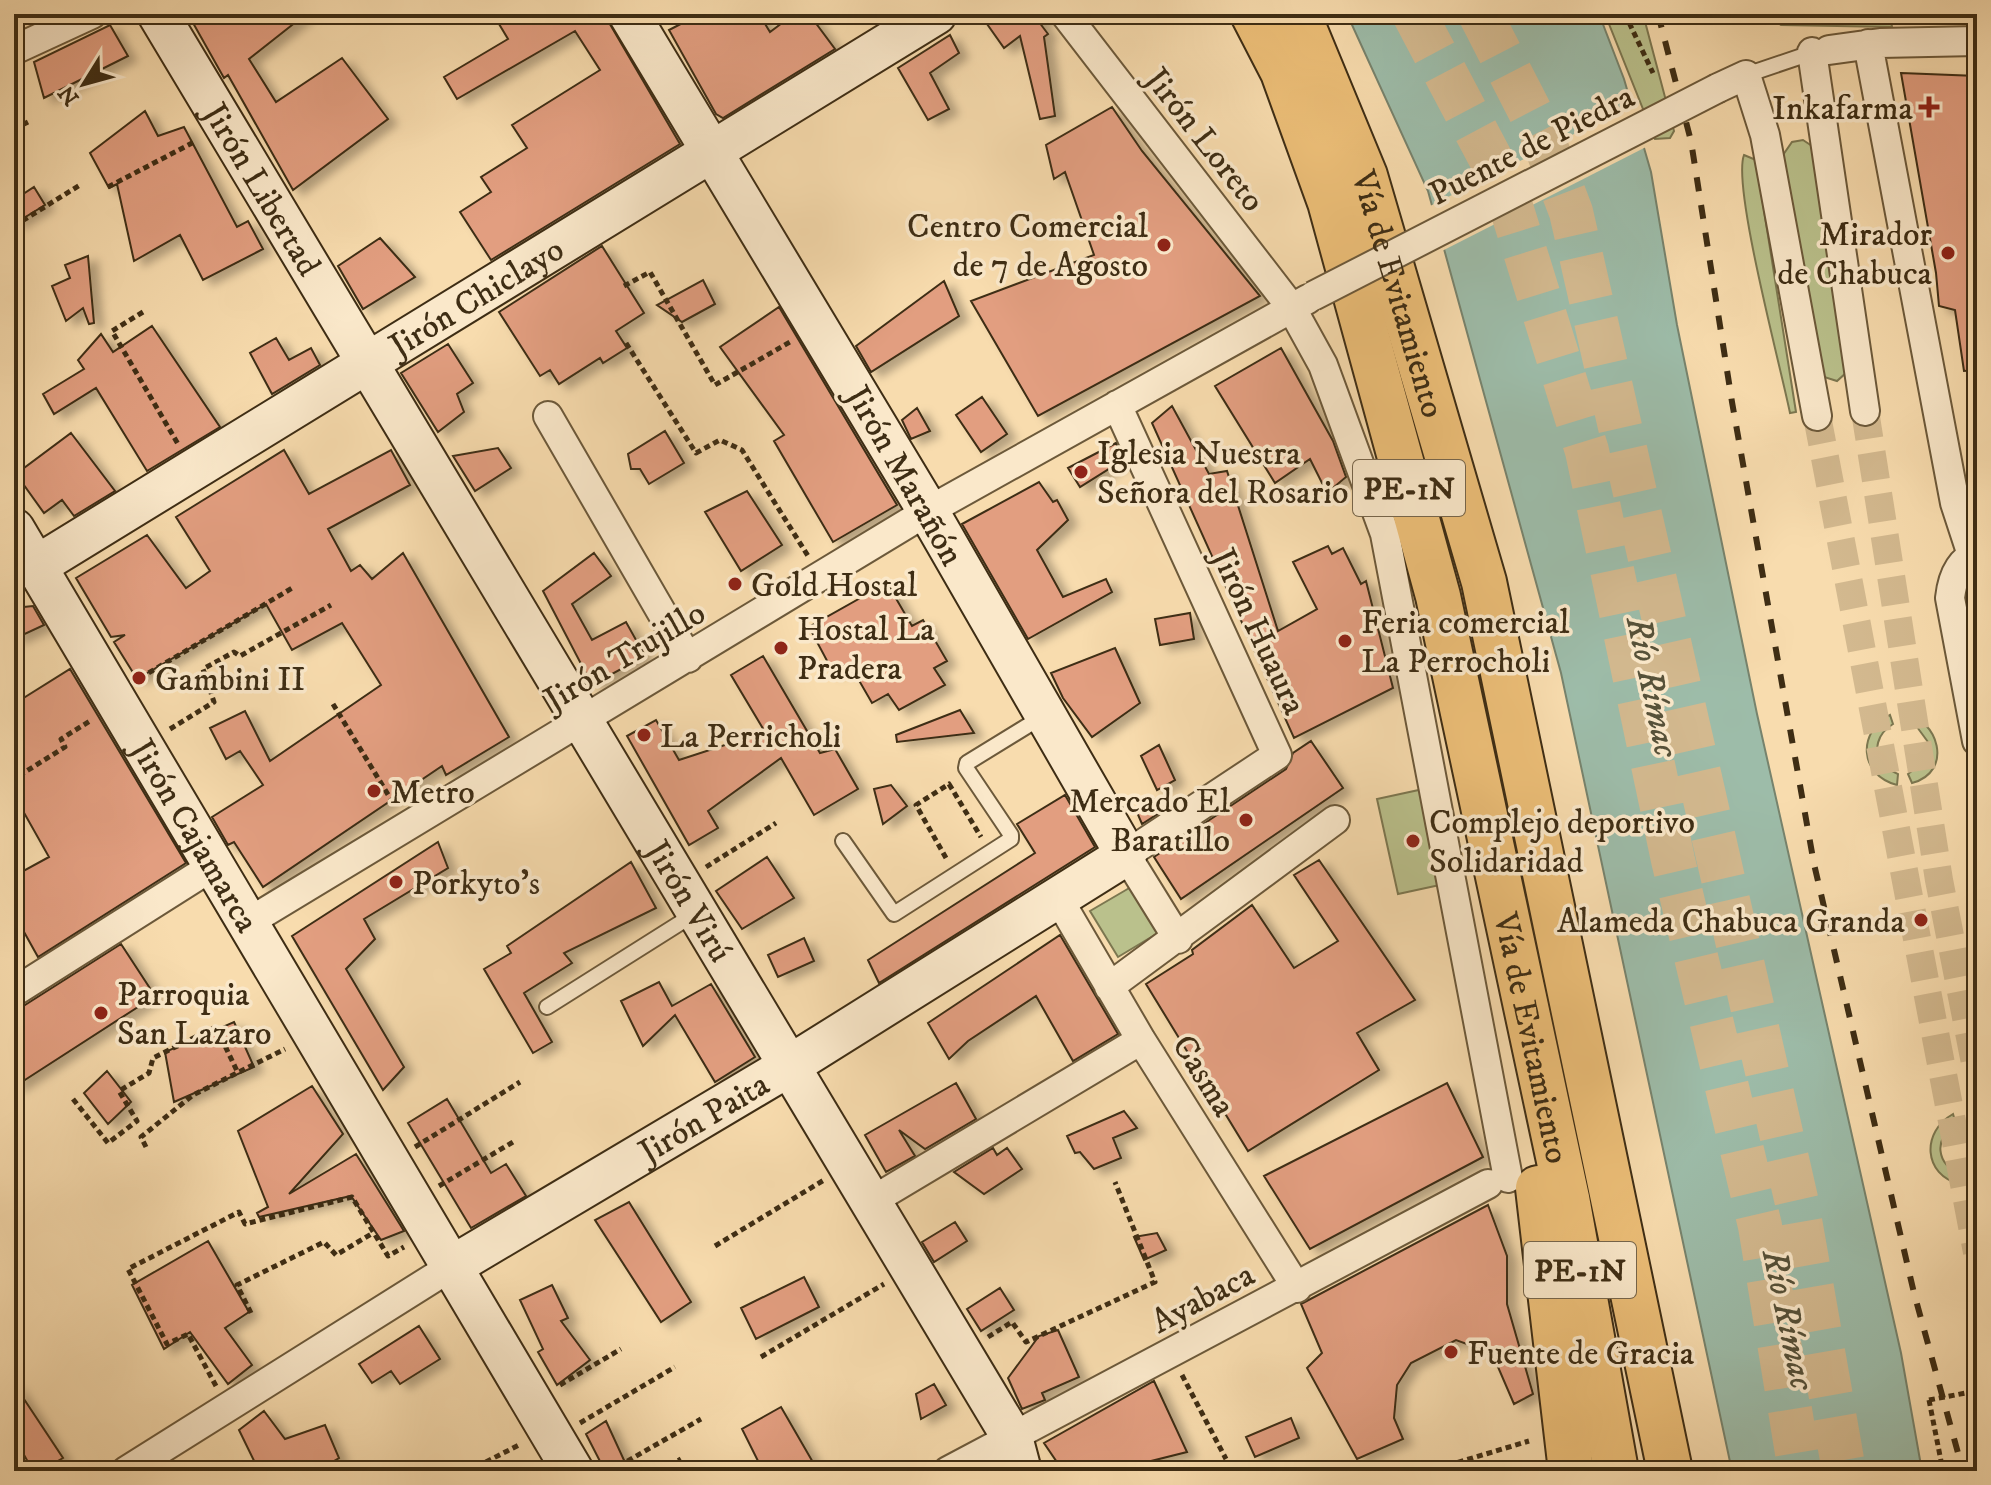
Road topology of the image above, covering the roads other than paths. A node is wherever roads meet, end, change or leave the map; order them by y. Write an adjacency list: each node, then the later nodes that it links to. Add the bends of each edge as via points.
1 (92, 14): 10 (street)
2 (158, 14): 15 (main road, Jirón Libertad)
3 (629, 14): 13 (main road, Jirón Marañón)
4 (936, 14): 13 (main road, Jirón Chiclayo)
5 (1253, 14): 42 (highway, Vía de Evitamiento / PE-1N, via 1283,72 1330,202 1395,436 1438,596)
6 (1298, 14): 54 (highway, Vía de Evitamiento / PE-1N, via 1365,176 1484,582)
7 (1075, 18): 14 (street, Jirón Loreto)
8 (1977, 41): 9 (street)
9 (1868, 44): 11 (street); 22 (street, via 1955,503)
10 (14, 50)
11 (1821, 51): 12 (lane); 17 (street)
12 (1746, 75): 14 (street, Puente de Piedra, bridge); 19 (street, via 1765,135)
13 (713, 150): 15 (main road, Jirón Chiclayo); 20 (main road, Jirón Marañón)
14 (1302, 302): 16 (street, Jirón Trujillo); 43 (street, Jirón Loreto, via 1385,534)
15 (368, 364): 23 (main road, Jirón Chiclayo); 26 (main road, Jirón Virú)
16 (1117, 405): 20 (street, Jirón Trujillo); 28 (street, Jirón Huaura)
17 (1865, 411)
18 (548, 416): 24 (street)
19 (1817, 416)
20 (928, 511): 24 (street, Jirón Trujillo); 25 (main road, Jirón Marañón)
21 (14, 529): 23 (main road, Jirón Cajamarca)
22 (1974, 555): 27 (street, via 1954,577 1950,598)
23 (26, 567): 32 (main road, Jirón Cajamarca, via 116,699)
24 (688, 658): 26 (street, Jirón Trujillo)
25 (1045, 715): 30 (lane, via 967,763 1011,835 894,914); 31 (main road, Jirón Marañón)
26 (581, 723): 34 (main road, Jirón Virú); 35 (street, Jirón Trujillo)
27 (1977, 741)
28 (1277, 755): 31 (street, Jirón Paita)
29 (1335, 820): 36 (street)
30 (843, 841)
31 (1126, 855): 33 (main road, Jirón Paita); 36 (street, Jirón Marañón)
32 (213, 866): 35 (main road, Jirón Cajamarca); 38 (street)
33 (1058, 898): 37 (street, Casma); 41 (main road, Jirón Paita)
34 (687, 899): 39 (lane); 41 (main road, Jirón Virú)
35 (247, 923): 45 (main road, Jirón Cajamarca)
36 (1178, 939): 37 (street)
37 (1109, 987): 40 (street, Casma)
38 (14, 992)
39 (547, 1007)
40 (1141, 1040): 44 (street); 46 (street, Casma)
41 (789, 1066): 44 (main road, Jirón Virú); 45 (main road, Jirón Paita)
42 (1539, 1069): 52 (highway, via 1538,1185); 53 (highway, Vía de Evitamiento / PE-1N)
43 (1498, 1181): 46 (street, Ayabaca)
44 (870, 1202): 48 (main road, Jirón Virú)
45 (454, 1265): 47 (main road, Jirón Cajamarca); 49 (street, Jirón Paita)
46 (1297, 1288): 48 (street, Ayabaca, via 1171,1354)
47 (552, 1435)
48 (1016, 1454): 50 (street, Ayabaca); 51 (street, Jirón Virú)
49 (126, 1471)
50 (948, 1471)
51 (1033, 1471)
52 (1571, 1471)
53 (1616, 1471)
54 (1670, 1471)

